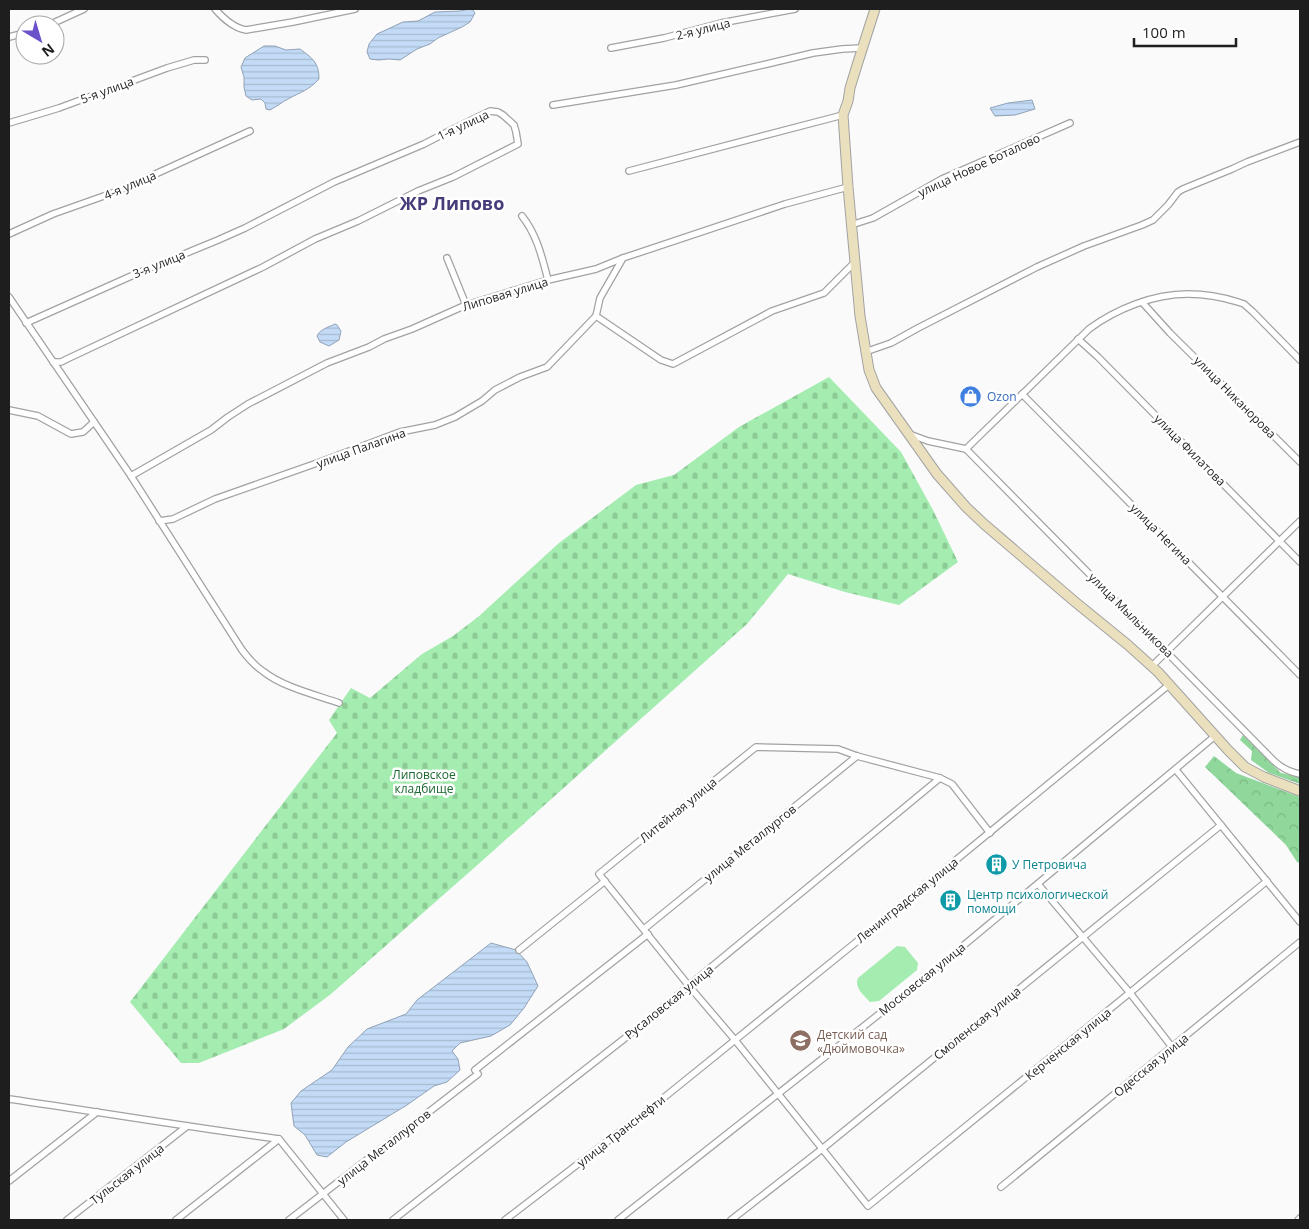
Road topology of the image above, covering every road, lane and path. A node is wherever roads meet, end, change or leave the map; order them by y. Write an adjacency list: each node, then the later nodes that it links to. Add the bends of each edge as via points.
1 (84, 9): 6 (street)
2 (215, 9): 3 (street, via 242,30)
3 (355, 9)
4 (795, 9): 7 (street, 2-я улица)
5 (875, 9): 8 (street)
6 (65, 18)
7 (611, 48)
8 (862, 48): 10 (street, via 813,52 676,85); 11 (street)
9 (205, 60): 12 (street, 5-я улица, via 167,68)
10 (553, 105)
11 (844, 115): 16 (street); 17 (street)
12 (9, 123)
13 (1070, 123): 20 (street, улица Новое Боталово, via 942,179 873,218)
14 (250, 132): 21 (street, 4-я улица, via 118,192 53,214)
15 (1300, 142): 32 (street, via 1182,189 1153,220 1060,256 891,343)
16 (629, 171)
17 (848, 187): 20 (street); 23 (street, Липовая улица, via 785,204)
18 (291, 205): 30 (street, 3-я улица); 34 (street, 1-я улица, via 490,111 498,112 514,125 518,144 454,177 315,239 61,362)
19 (522, 216): 25 (street, via 541,252)
20 (851, 225): 24 (street)
21 (9, 234)
22 (447, 258): 28 (street)
23 (623, 258): 25 (street, Липовая улица, via 596,269); 29 (street, улица Палагина, via 600,298)
24 (855, 262): 29 (street, via 824,293 772,310 673,364 661,360); 32 (street)
25 (548, 280): 28 (street, Липовая улица)
26 (9, 297): 30 (street)
27 (1142, 302): 31 (street, via 1105,318); 33 (street, via 1189,294 1244,304); 42 (street, улица Никанорова)
28 (466, 305): 43 (street, Липовая улица, via 306,373 248,404 211,430)
29 (596, 316): 44 (street, улица Палагина, via 547,367 495,390 455,417 400,432 215,499 173,519)
30 (26, 323): 34 (street)
31 (1078, 340): 35 (street); 46 (street, улица Филатова)
32 (865, 352): 38 (street, via 876,388)
33 (1300, 360)
34 (53, 362): 37 (street)
35 (1022, 394): 41 (street); 48 (street, улица Негина)
36 (9, 410): 37 (street, via 38,416 71,434 83,432)
37 (94, 422): 43 (street)
38 (908, 433): 39 (street); 40 (street)
39 (928, 441): 40 (street); 41 (street)
40 (919, 449): 50 (street, via 949,489 984,524)
41 (966, 449): 49 (street, улица Мыльникова)
42 (1300, 462)
43 (131, 476): 44 (street)
44 (159, 521): 53 (street, via 250,660 262,672 281,682)
45 (1300, 521): 46 (street)
46 (1280, 541): 47 (street, улица Филатова); 48 (street)
47 (1300, 562)
48 (1222, 596): 49 (street); 51 (street, улица Негина)
49 (1167, 652): 50 (street); 57 (street, улица Мыльникова, via 1273,760)
50 (1152, 666): 52 (street)
51 (1300, 675)
52 (1170, 684): 54 (street); 61 (street, Ленинградская улица)
53 (340, 703)
54 (1216, 736): 56 (street, Московская улица); 59 (street, via 1245,767)
55 (856, 756): 58 (street); 62 (street, Литейная улица, via 838,750 756,747 599,874); 66 (street, улица Металлургов)
56 (1176, 770): 60 (street); 64 (street, Московская улица)
57 (1300, 774)
58 (940, 778): 61 (street, via 952,784); 70 (street, Русаловская улица)
59 (1300, 791)
60 (1222, 825): 63 (street); 67 (street, Смоленская улица)
61 (990, 833): 72 (street, Ленинградская улица)
62 (605, 881): 66 (street); 69 (street)
63 (1267, 881): 65 (street); 71 (street, Керченская улица)
64 (1038, 884): 67 (street); 74 (street, Московская улица)
65 (1300, 922)
66 (646, 931): 70 (street); 82 (street, улица Металлургов)
67 (1084, 937): 71 (street); 79 (street, Смоленская улица)
68 (1300, 942): 73 (street, Одесская улица)
69 (519, 950)
70 (689, 986): 72 (street); 87 (street, Русаловская улица)
71 (1130, 993): 73 (street); 79 (street, Керченская улица, via 868,1206)
72 (735, 1040): 74 (street); 88 (street, улица Транснефти)
73 (1172, 1047): 81 (street, Одесская улица)
74 (778, 1094): 79 (street); 89 (street, Московская улица)
75 (9, 1099): 76 (street)
76 (97, 1112): 77 (street); 80 (street)
77 (186, 1127): 78 (street); 83 (street, Тульская улица)
78 (279, 1139): 82 (street); 84 (street)
79 (822, 1148): 90 (street, Смоленская улица)
80 (9, 1181)
81 (1001, 1187)
82 (323, 1194): 85 (street, улица Металлургов); 86 (street)
83 (67, 1220)
84 (176, 1220)
85 (289, 1220)
86 (344, 1220)
87 (393, 1220)
88 (505, 1220)
89 (618, 1220)
90 (731, 1220)

